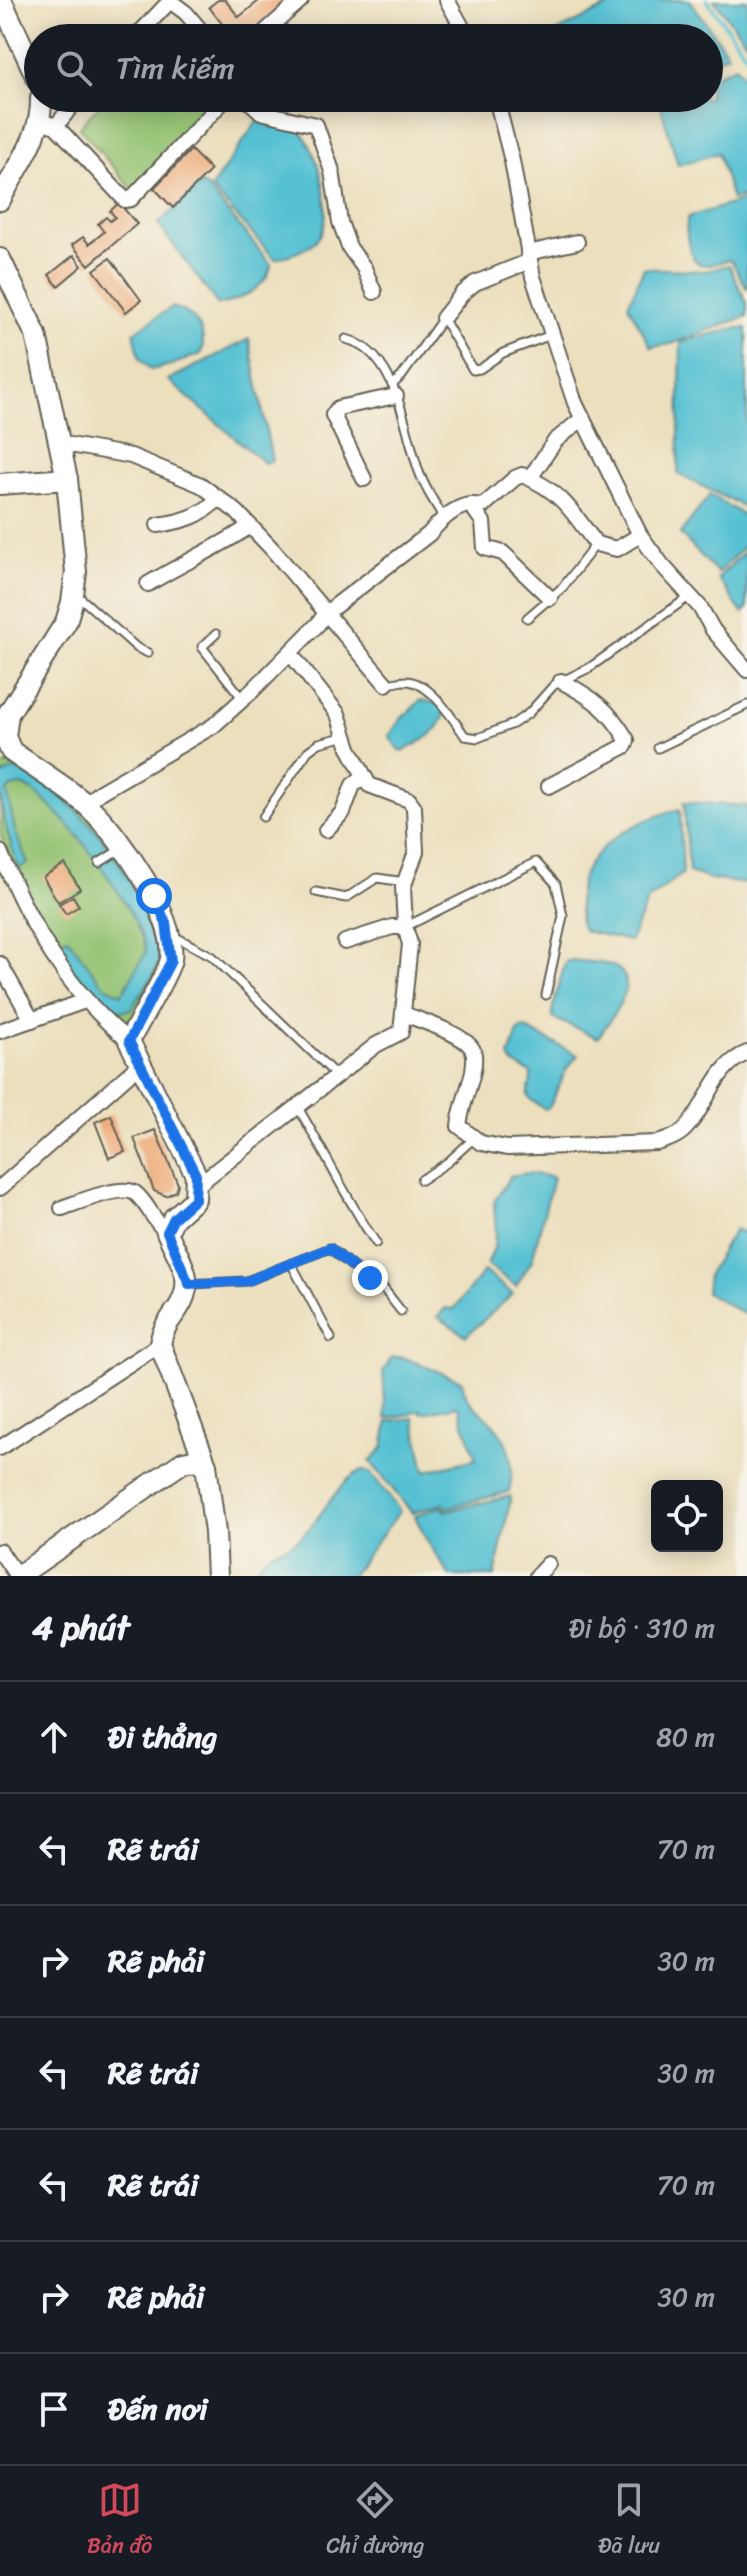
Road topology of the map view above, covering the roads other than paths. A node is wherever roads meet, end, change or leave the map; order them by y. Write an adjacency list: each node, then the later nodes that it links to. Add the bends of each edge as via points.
1 (171, 0): 5 (street); 6 (street)
2 (301, 0): 7 (street)
3 (447, 0): 8 (street)
4 (5, 2): 9 (street)
5 (148, 24)
6 (195, 24)
7 (274, 24)
8 (460, 24)
9 (24, 47)
10 (45, 112): 15 (street)
11 (62, 112): 15 (street)
12 (213, 112): 15 (street, via 125,200)
13 (261, 112): 20 (street, via 316,125 332,171 340,222)
14 (500, 112): 18 (street)
15 (48, 124): 16 (street)
16 (0, 200)
17 (577, 242): 18 (street)
18 (529, 257): 21 (street, via 475,283); 22 (street)
19 (0, 261): 26 (street, via 36,335)
20 (374, 292)
21 (443, 318): 22 (lane, via 473,370); 24 (lane)
22 (551, 335): 25 (street)
23 (346, 339): 24 (lane, via 369,349)
24 (394, 390): 29 (street, via 338,408 333,415); 33 (lane, via 425,488)
25 (583, 418): 27 (street, via 555,441); 36 (street)
26 (59, 443): 28 (street); 31 (street, via 131,456)
27 (530, 478): 32 (street, via 515,478 484,505); 37 (street, via 567,502)
28 (67, 479): 30 (street); 39 (street)
29 (364, 479)
30 (0, 484)
31 (219, 498): 34 (street, via 188,521); 35 (street)
32 (471, 505): 33 (street); 41 (street, via 483,522 485,548 503,553)
33 (444, 518): 42 (street)
34 (158, 525)
35 (250, 526): 38 (street); 42 (street)
36 (640, 535): 37 (street, via 617,549); 40 (street)
37 (596, 544): 41 (lane)
38 (148, 584)
39 (74, 591): 45 (lane); 54 (street, via 66,622 8,714)
40 (690, 596): 47 (street); 48 (lane, via 589,668)
41 (550, 598): 43 (lane)
42 (326, 613): 46 (street); 49 (street)
43 (527, 618)
44 (216, 634): 50 (lane, via 202,647)
45 (148, 653)
46 (290, 653): 50 (street); 52 (street, via 338,714)
47 (747, 670)
48 (561, 681): 49 (lane, via 513,724 478,738 465,736 446,707 418,685 406,680); 56 (street, via 600,704 627,740 625,746)
49 (386, 684)
50 (243, 699): 57 (street, via 213,726)
51 (747, 705): 53 (lane)
52 (346, 736): 55 (street); 58 (lane, via 308,751)
53 (658, 748)
54 (5, 752): 57 (street)
55 (363, 777): 59 (street); 63 (street, via 414,807 416,852)
56 (549, 786)
57 (85, 804): 60 (street)
58 (263, 817)
59 (326, 830)
60 (118, 851): 62 (lane); 66 (street, via 154,896)
61 (0, 852): 70 (street, via 53,959)
62 (99, 863)
63 (405, 882): 64 (lane, via 377,878 346,898); 65 (street)
64 (316, 892)
65 (405, 927): 67 (street); 69 (lane, via 536,862 556,884 563,916); 71 (street, via 410,944)
66 (168, 933): 74 (street, via 171,961); 77 (lane, via 212,956)
67 (345, 942)
68 (0, 964): 72 (street)
69 (546, 995)
70 (85, 1001): 72 (street); 74 (street)
71 (404, 1014): 77 (street, via 401,1032); 79 (street, via 471,1046 473,1071 459,1126)
72 (32, 1020): 73 (street)
73 (0, 1031)
74 (129, 1041): 76 (street)
75 (747, 1053): 79 (street, via 724,1067 686,1128 657,1143 507,1148)
76 (139, 1065): 81 (street, via 196,1175); 82 (street)
77 (337, 1076): 78 (street)
78 (297, 1106): 81 (street); 85 (lane)
79 (473, 1139): 80 (lane)
80 (421, 1180)
81 (195, 1187): 84 (street, via 195,1199)
82 (0, 1188)
83 (62, 1208): 84 (street, via 129,1190)
84 (167, 1232): 87 (street)
85 (376, 1243)
86 (291, 1263): 87 (lane, via 247,1281); 88 (lane, via 330,1248 380,1284); 89 (lane)
87 (189, 1284): 90 (street)
88 (401, 1311)
89 (331, 1338)
90 (160, 1344): 91 (street); 92 (street)
91 (0, 1448)
92 (206, 1465): 95 (street, via 183,1462); 96 (street)
93 (0, 1551): 95 (street)
94 (548, 1564): 97 (street)
95 (18, 1576)
96 (217, 1576)
97 (537, 1576)

